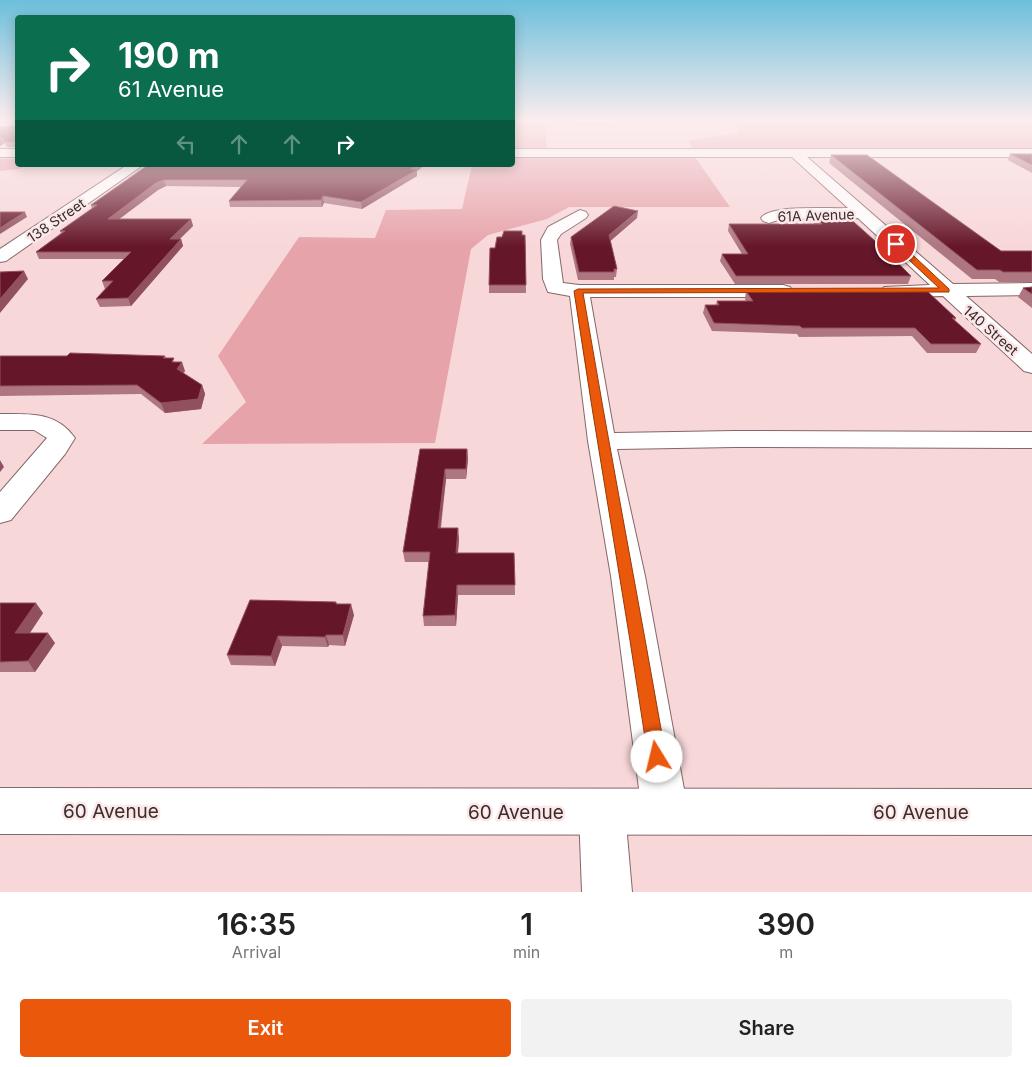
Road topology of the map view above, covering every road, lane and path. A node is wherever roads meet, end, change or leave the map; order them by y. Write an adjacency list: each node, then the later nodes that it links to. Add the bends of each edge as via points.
1 (807, 164): 3 (street, 140 Street)
2 (133, 167): 6 (street, 138 Street)
3 (863, 214): 5 (street, 61A Avenue, via 778,214); 9 (street, 140 Street)
4 (580, 215): 7 (street, via 554,231 549,240 552,279)
5 (769, 218)
6 (0, 257)
7 (567, 289): 10 (street); 15 (street)
8 (1032, 289): 9 (street)
9 (947, 290): 11 (street); 12 (street, 140 Street)
10 (805, 291)
11 (874, 291)
12 (1032, 366)
13 (0, 422): 16 (street, via 47,424 62,438)
14 (1032, 440): 15 (street)
15 (602, 441): 18 (street, via 628,576)
16 (0, 512)
17 (0, 811): 19 (street, 60 Avenue)
18 (665, 811): 19 (street, 60 Avenue); 20 (street, 60 Avenue)
19 (602, 812): 21 (street)
20 (1032, 812)
21 (608, 892)

